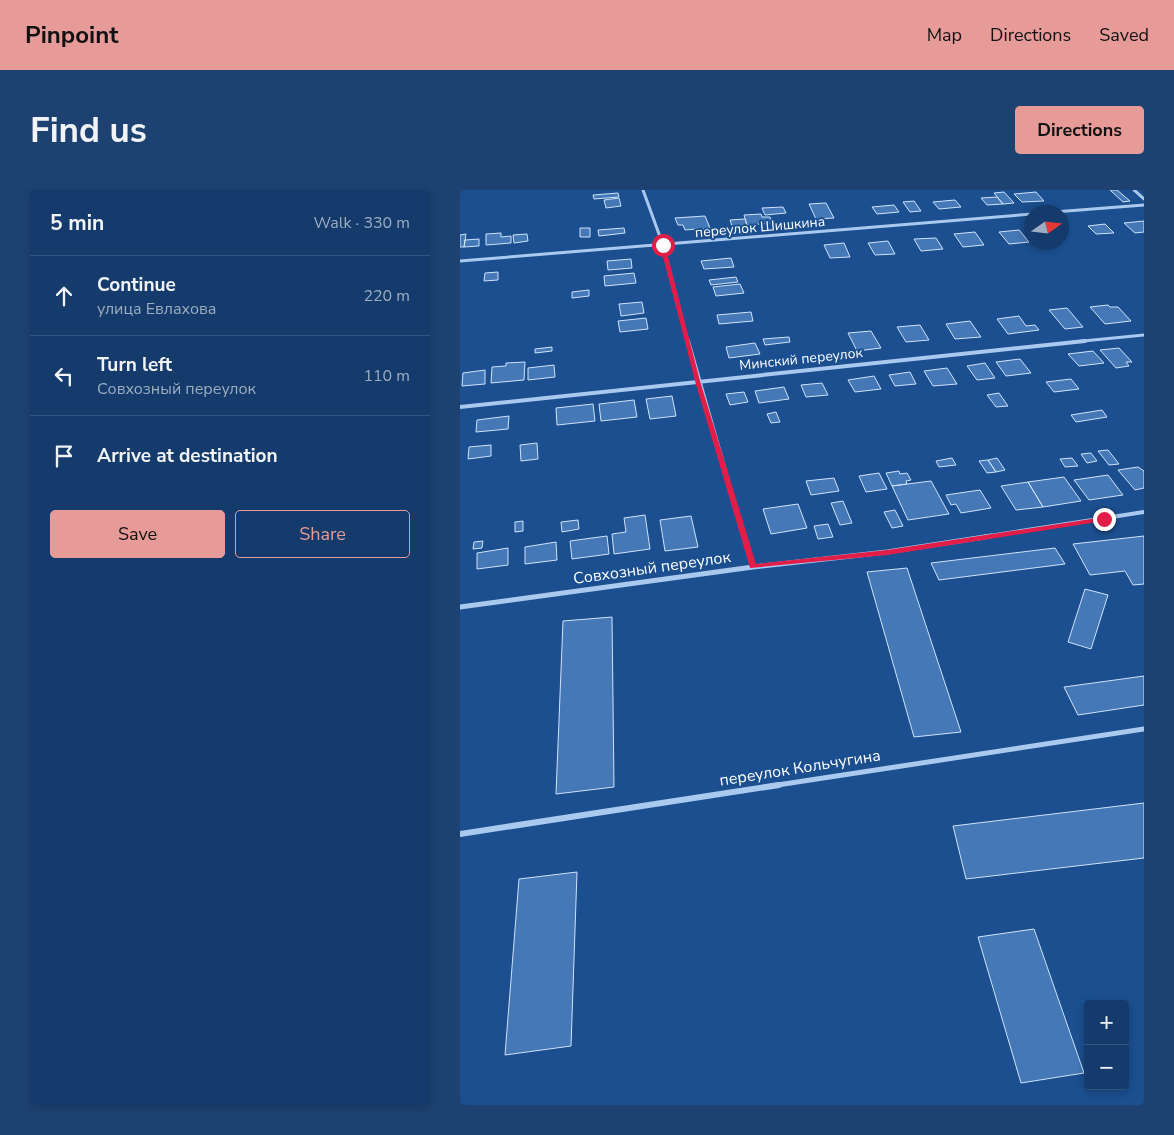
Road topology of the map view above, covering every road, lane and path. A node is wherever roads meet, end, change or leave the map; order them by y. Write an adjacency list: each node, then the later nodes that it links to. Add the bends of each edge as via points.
1 (643, 190): 7 (street)
2 (1134, 190): 3 (street)
3 (1144, 199)
4 (1144, 205): 5 (street)
5 (1069, 211)
6 (1024, 215): 7 (street, переулок Шишкина)
7 (663, 245): 8 (street, переулок Шишкина); 10 (street)
8 (460, 261)
9 (1144, 335): 10 (street, Минский переулок)
10 (698, 381): 11 (street, Минский переулок); 13 (street)
11 (460, 407)
12 (1144, 512): 13 (street, Совхозный переулок, via 887,552)
13 (753, 567): 14 (street, Совхозный переулок)
14 (460, 607)
15 (1144, 729): 16 (street, переулок Кольчугина)
16 (460, 834)

